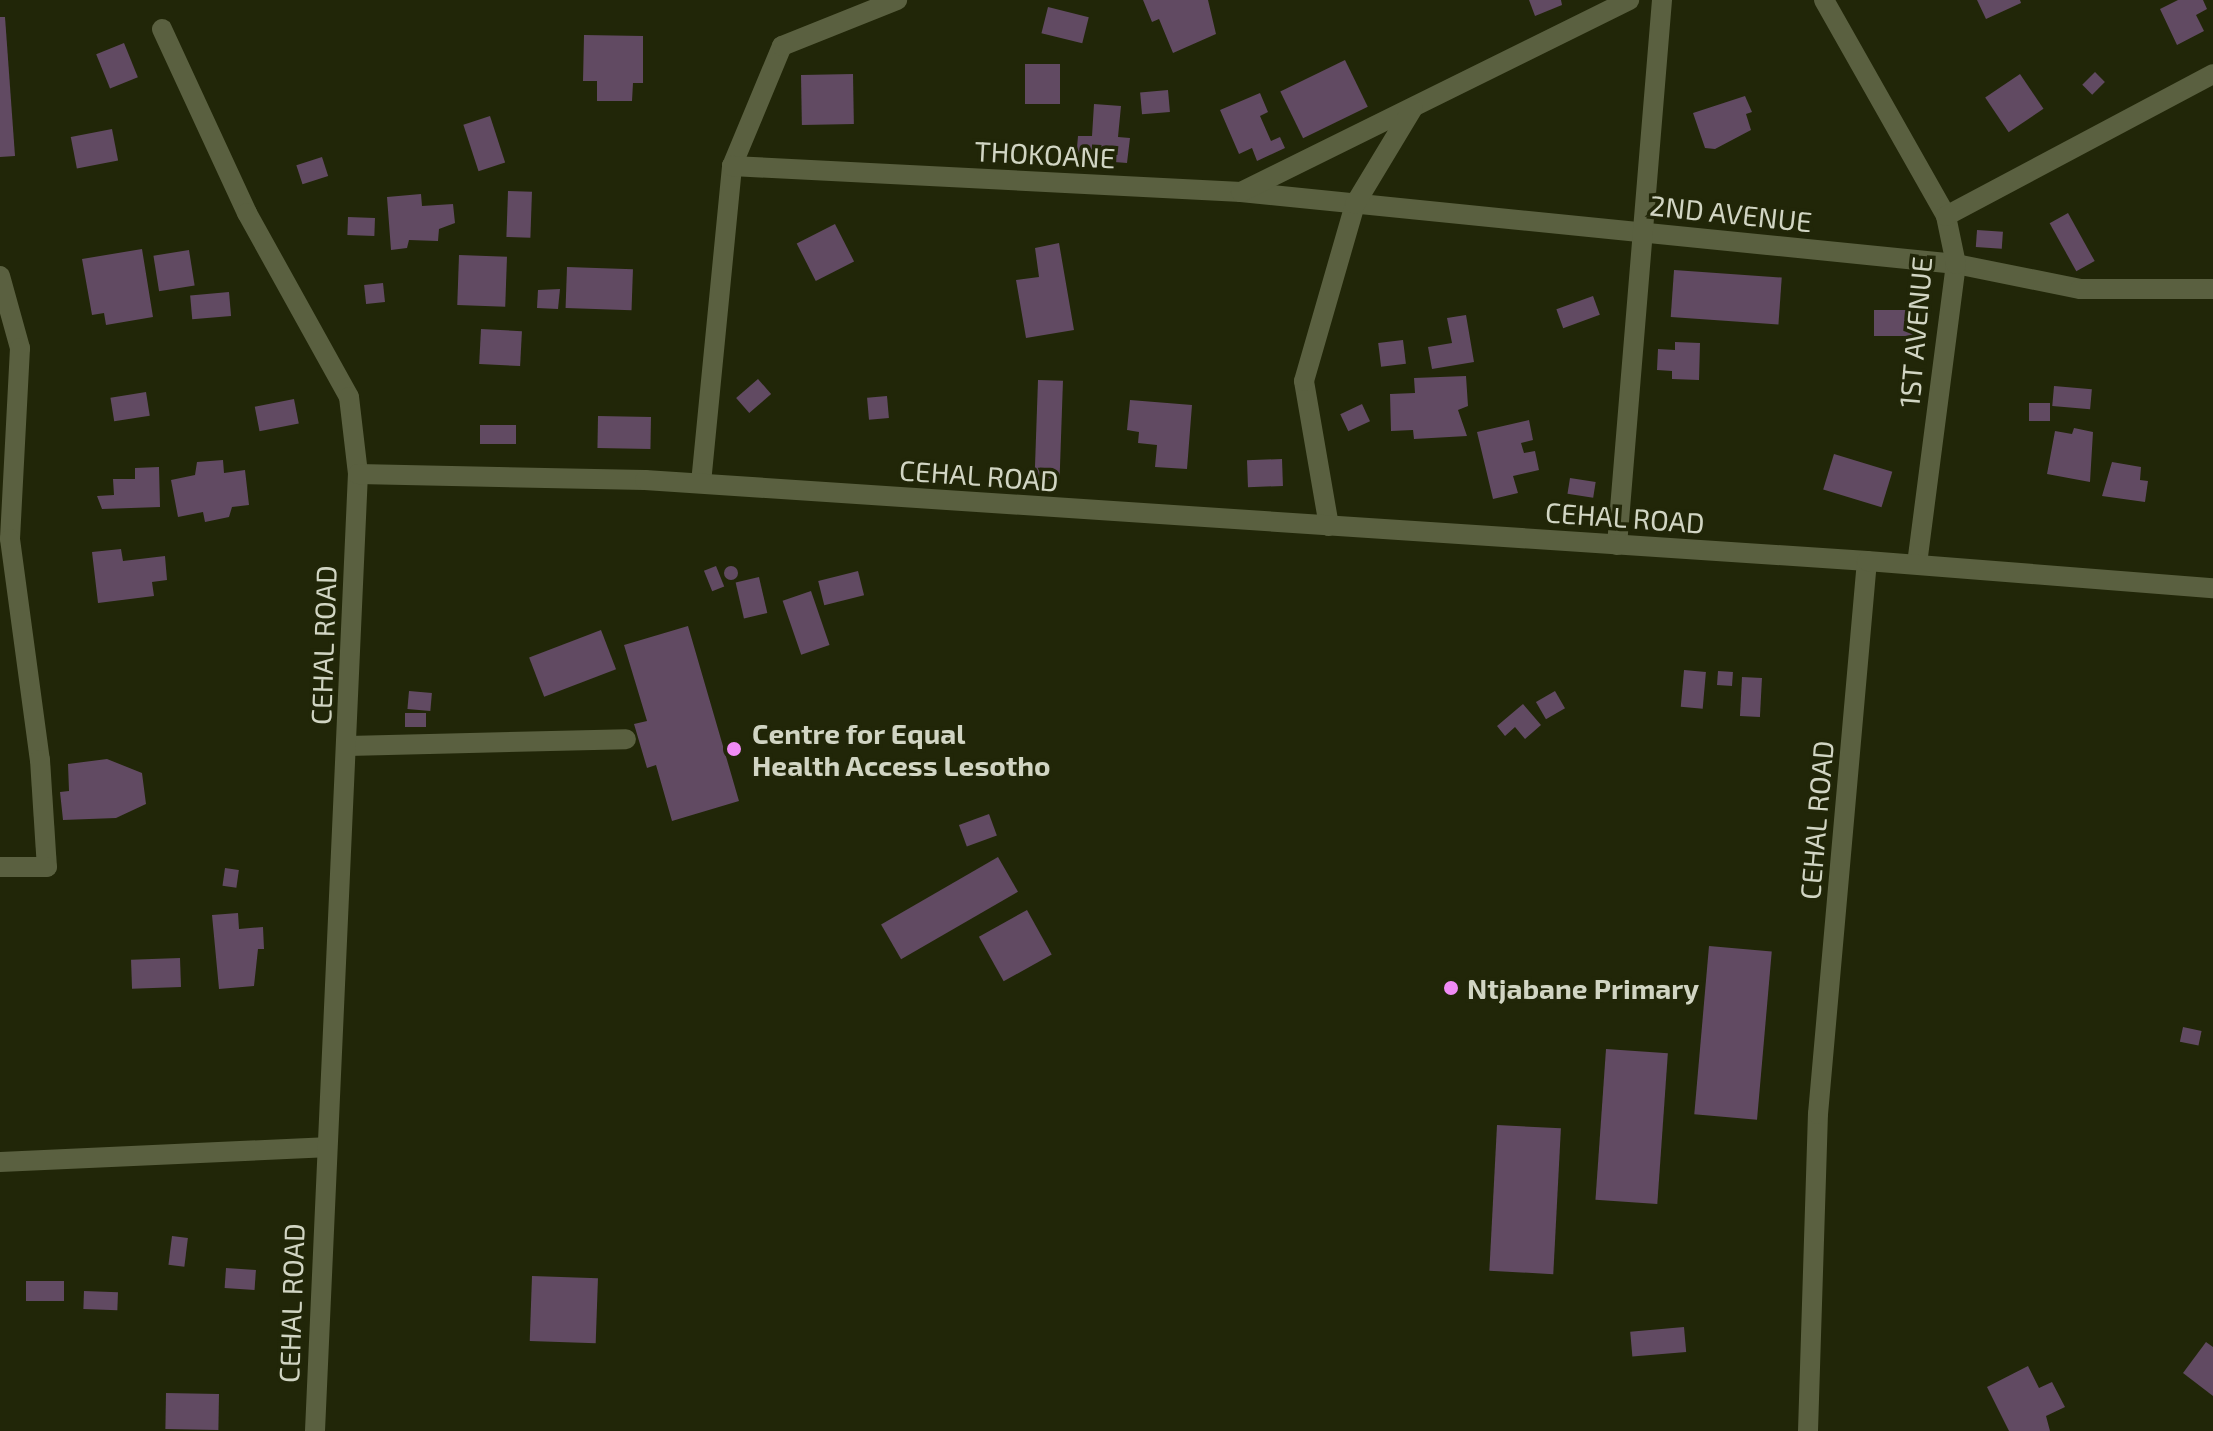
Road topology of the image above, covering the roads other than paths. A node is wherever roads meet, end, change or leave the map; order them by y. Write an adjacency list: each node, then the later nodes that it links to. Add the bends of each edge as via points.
1 (897, 0): 8 (street, via 782,46)
2 (1629, 0): 7 (street, THOKOANE)
3 (1662, 0): 12 (street)
4 (1824, 0): 11 (street)
5 (162, 29): 16 (street, via 247,213 349,397)
6 (2213, 74): 11 (street, 1ST AVENUE)
7 (1413, 108): 9 (street, THOKOANE); 10 (street)
8 (732, 166): 9 (street, THOKOANE); 17 (street)
9 (1241, 192): 10 (street, 2ND AVENUE)
10 (1355, 204): 12 (street, 2ND AVENUE); 18 (street, via 1304,381)
11 (1946, 216): 13 (street, 1ST AVENUE)
12 (1643, 232): 13 (street, 2ND AVENUE); 20 (street)
13 (1956, 264): 15 (street, 2ND AVENUE, via 2080,289); 22 (street, 1ST AVENUE)
14 (0, 276): 19 (street, via 20,348)
15 (2213, 289)
16 (358, 474): 17 (street, CEHAL ROAD); 25 (street, CEHAL ROAD)
17 (701, 483): 18 (street, CEHAL ROAD)
18 (1329, 526): 20 (street, CEHAL ROAD)
19 (5, 540): 26 (street, via 40,760 47,867)
20 (1617, 545): 21 (street, CEHAL ROAD)
21 (1867, 561): 22 (street); 30 (street, CEHAL ROAD, via 1818,1114)
22 (1917, 564): 23 (street)
23 (2213, 588)
24 (626, 739): 25 (street, CEHAL ROAD)
25 (348, 746): 27 (street, CEHAL ROAD, via 336,861)
26 (0, 867)
27 (325, 1147): 28 (street); 29 (street, CEHAL ROAD)
28 (0, 1162)
29 (315, 1431)
30 (1808, 1431)

